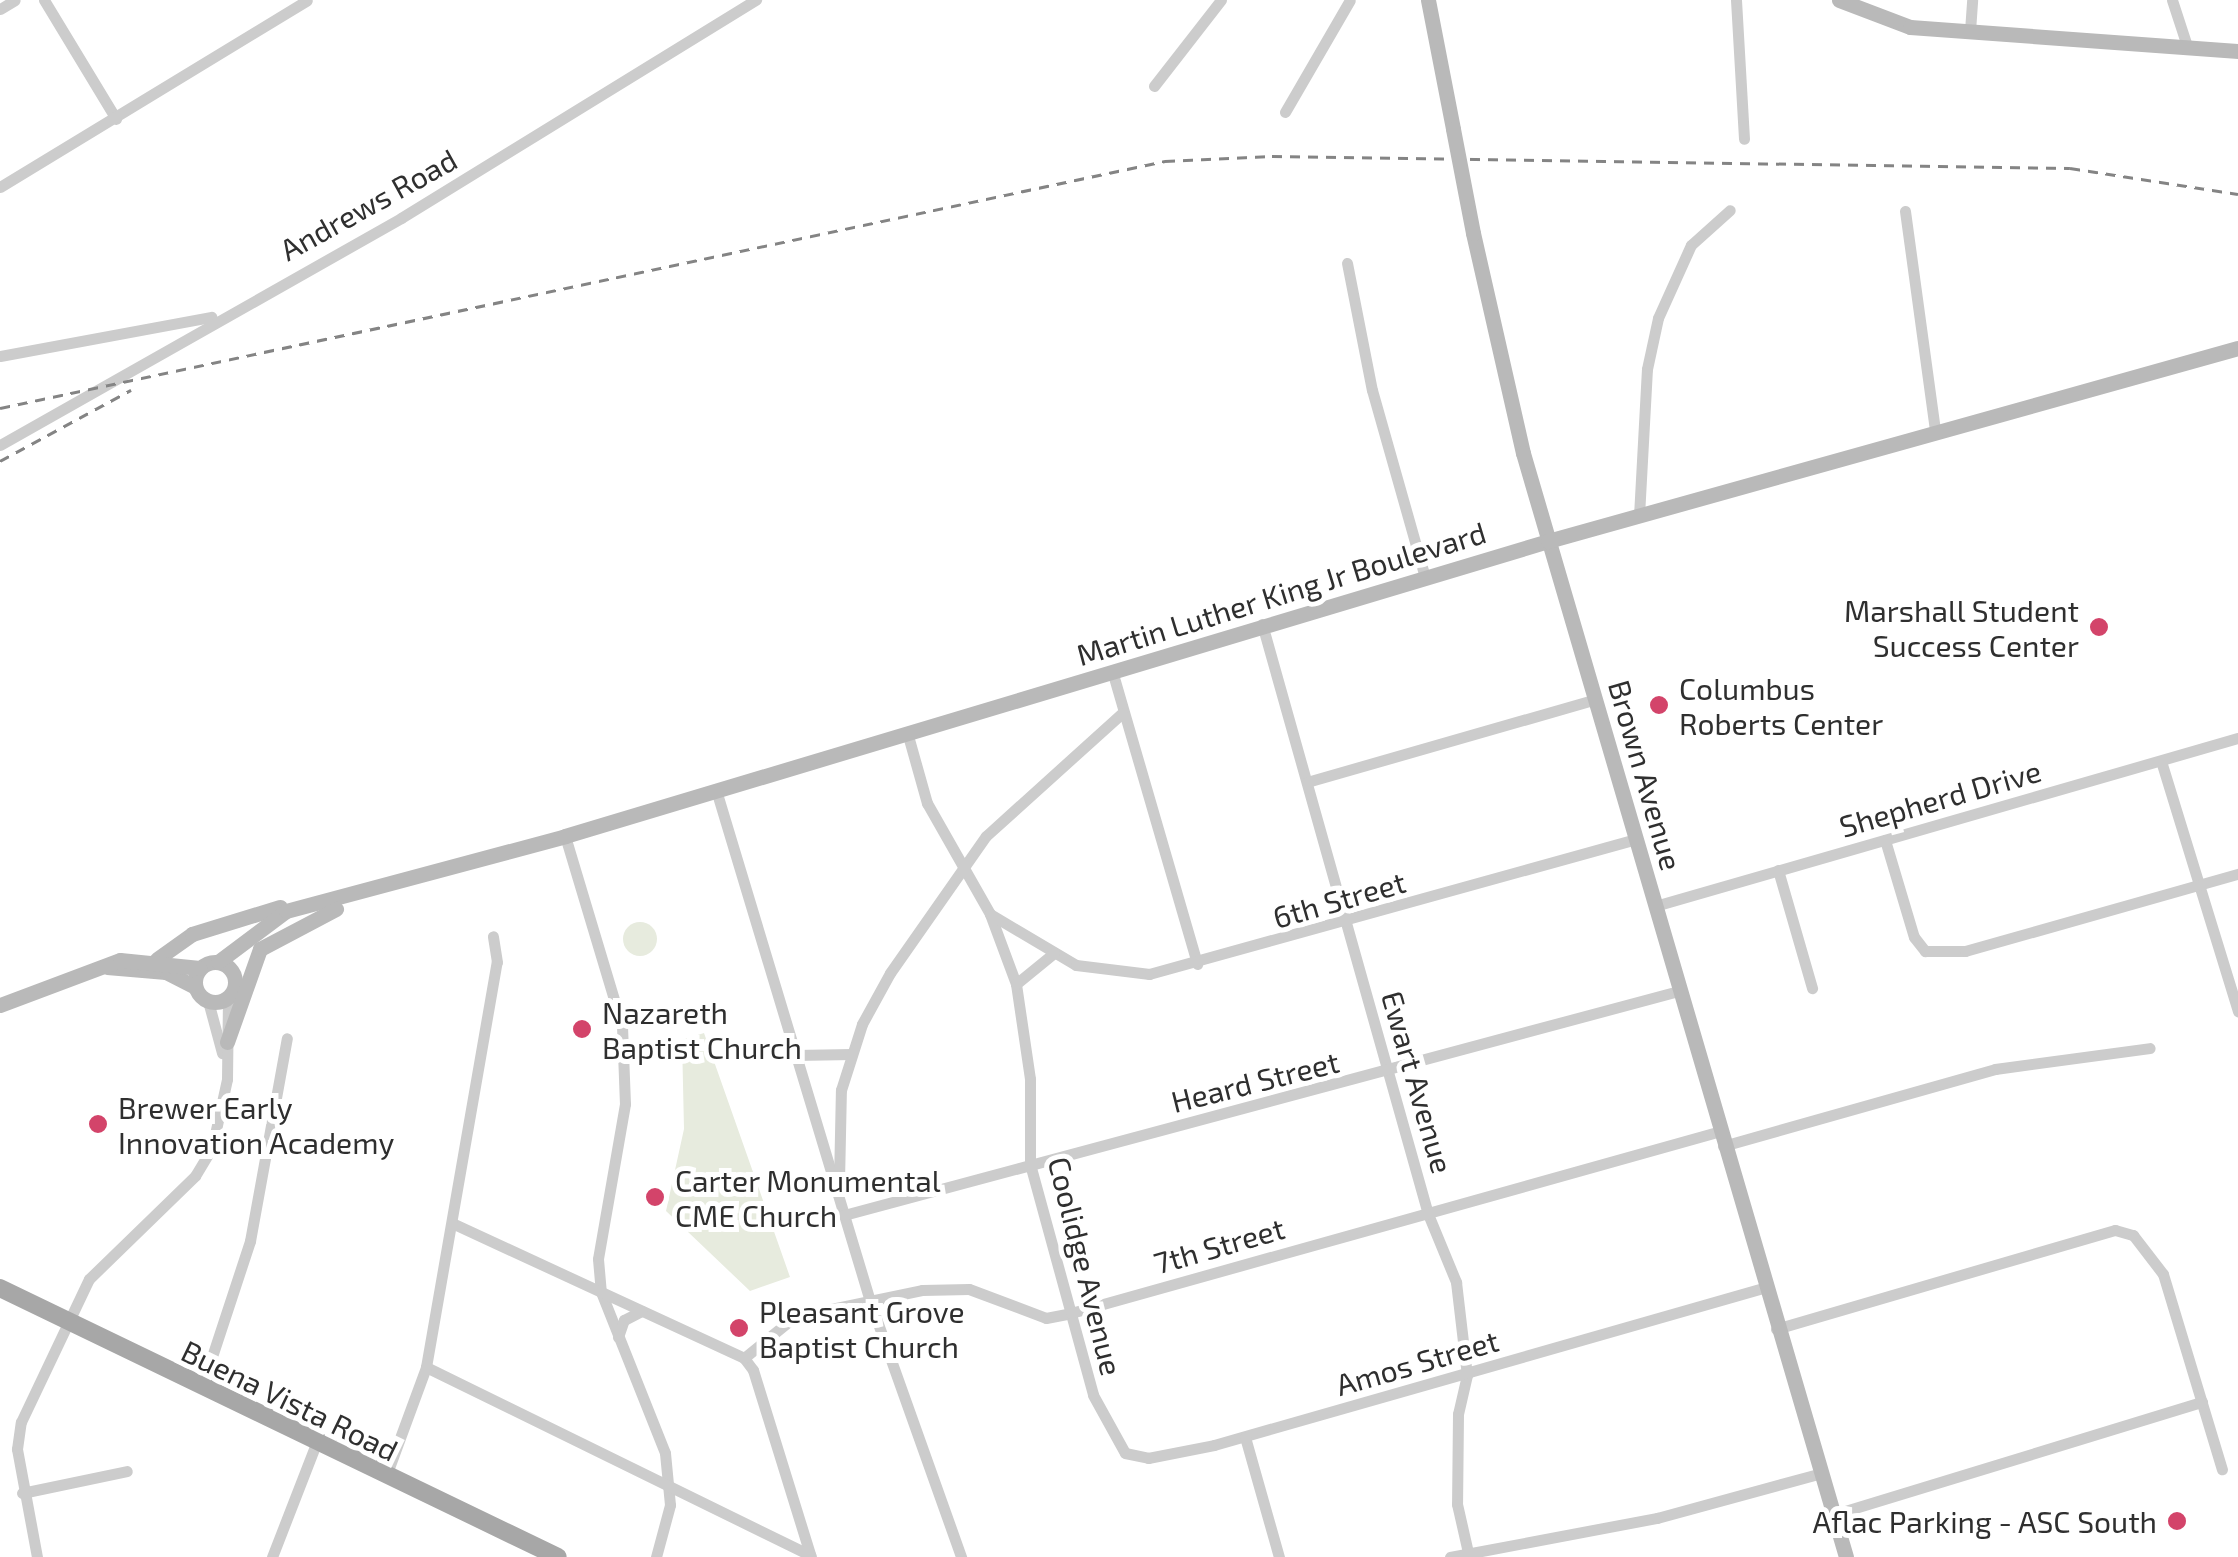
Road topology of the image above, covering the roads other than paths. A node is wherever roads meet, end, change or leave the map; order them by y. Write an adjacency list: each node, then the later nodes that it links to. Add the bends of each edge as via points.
1 (15, 0): 12 (street)
2 (44, 0): 18 (street)
3 (307, 0): 18 (street)
4 (756, 0): 24 (street, Andrews Road, via 401,218)
5 (1222, 0): 16 (street)
6 (1350, 0): 17 (street)
7 (1428, 0): 30 (main road, Brown Avenue, bridge, via 1496,352)
8 (1736, 0): 19 (street)
9 (1839, 0): 13 (main road, via 1886,23)
10 (1972, 0): 13 (street)
11 (2172, 0): 14 (street)
12 (0, 8)
13 (1970, 31): 14 (main road)
14 (2187, 46): 15 (main road)
15 (2238, 51)
16 (1154, 86)
17 (1285, 112)
18 (116, 119): 20 (street)
19 (1744, 139)
20 (0, 187)
21 (1730, 210): 29 (street, via 1692,245 1658,318 1647,369)
22 (1905, 212): 27 (street)
23 (1347, 263): 31 (street, via 1372,390)
24 (220, 315): 26 (street); 28 (street, Andrews Road)
25 (2238, 348): 27 (main road, Martin Luther King Jr Boulevard)
26 (0, 356)
27 (1935, 430): 29 (main road, Martin Luther King Jr Boulevard)
28 (0, 444)
29 (1639, 516): 30 (main road, Martin Luther King Jr Boulevard)
30 (1548, 541): 31 (main road, Martin Luther King Jr Boulevard); 34 (main road, Brown Avenue)
31 (1425, 577): 32 (main road, Martin Luther King Jr Boulevard)
32 (1262, 624): 33 (main road, Martin Luther King Jr Boulevard); 39 (street, Ewart Avenue)
33 (1113, 674): 35 (street); 36 (main road, Martin Luther King Jr Boulevard)
34 (1596, 699): 39 (street); 42 (main road, Brown Avenue)
35 (1122, 713): 44 (street, via 986,836); 57 (street)
36 (907, 732): 40 (main road, Martin Luther King Jr Boulevard); 44 (street, Coolidge Avenue, via 927,803)
37 (2238, 738): 38 (street, Shepherd Drive)
38 (2161, 761): 43 (street, Shepherd Drive); 47 (street)
39 (1307, 782): 52 (street, Ewart Avenue)
40 (716, 790): 41 (main road, Martin Luther King Jr Boulevard); 73 (street)
41 (564, 836): 48 (main road, Martin Luther King Jr Boulevard); 84 (street, via 617,1002 626,1057 600,1235)
42 (1636, 839): 50 (main road, Brown Avenue); 52 (street, 6th Street)
43 (1885, 840): 45 (street, Shepherd Drive); 47 (street, via 1914,937 1934,952 1965,952)
44 (963, 868): 51 (street, Coolidge Avenue); 72 (street, via 890,973)
45 (1778, 870): 50 (street, Shepherd Drive); 63 (street)
46 (2238, 874): 47 (street)
47 (2199, 885): 68 (street)
48 (352, 897): 49 (main road, Martin Luther King Jr Boulevard); 55 (main road, Martin Luther King Jr Boulevard, via 307,898 215,926); 70 (main road, via 260,949)
49 (323, 905): 56 (main road, Martin Luther King Jr Boulevard, via 274,916); 60 (main road, Martin Luther King Jr Boulevard, via 254,945)
50 (1654, 906): 64 (main road, Brown Avenue)
51 (990, 914): 54 (street, 6th Street); 61 (street, Coolidge Avenue)
52 (1347, 924): 57 (street, 6th Street); 75 (street, Ewart Avenue)
53 (493, 936): 81 (street, via 497,962)
54 (1054, 953): 57 (street, 6th Street, via 1076,965 1129,973); 61 (street)
55 (157, 960): 58 (main road, Martin Luther King Jr Boulevard, via 120,960); 59 (main road, Martin Luther King Jr Boulevard)
56 (218, 962): 59 (main road); 60 (main road)
57 (1196, 964)
58 (107, 968): 62 (main road, Martin Luther King Jr Boulevard, via 166,972); 67 (main road, Martin Luther King Jr Boulevard)
59 (200, 968): 62 (main road)
60 (236, 980): 65 (main road)
61 (1016, 984): 77 (street, Coolidge Avenue, via 1030,1078)
62 (195, 987): 66 (main road)
63 (1812, 988)
64 (1678, 991): 75 (street, Heard Street); 76 (main road, Brown Avenue)
65 (228, 998): 66 (main road); 70 (street)
66 (208, 1002): 74 (street)
67 (0, 1005)
68 (2238, 1011)
69 (287, 1038): 94 (street, via 250,1241)
70 (227, 1042): 74 (street)
71 (2150, 1048): 76 (street, 7th Street, via 1995,1070)
72 (852, 1054): 73 (street); 78 (street, via 842,1090)
73 (795, 1055): 78 (street)
74 (225, 1062): 88 (street, via 222,1111 204,1162 89,1279)
75 (1390, 1072): 77 (street, Heard Street); 79 (street, Ewart Avenue)
76 (1720, 1139): 79 (street, 7th Street); 83 (main road, Brown Avenue)
77 (1030, 1164): 80 (street, Heard Street); 87 (street, Coolidge Avenue)
78 (839, 1198): 80 (street)
79 (1428, 1214): 87 (street, 7th Street); 93 (street, Ewart Avenue, via 1456,1282)
80 (844, 1215): 85 (street)
81 (452, 1223): 84 (street); 92 (street)
82 (0, 1288): 88 (main road, Buena Vista Road)
83 (1763, 1288): 89 (main road, Brown Avenue); 93 (street, Amos Street)
84 (601, 1292): 86 (street); 90 (street)
85 (870, 1301): 87 (street, 7th Street, via 969,1289 1046,1318); 91 (street, 7th Street, via 788,1322); 112 (street)
86 (642, 1311): 90 (street, via 624,1320); 91 (street)
87 (1071, 1313): 96 (street, Coolidge Avenue)
88 (66, 1322): 94 (main road, Buena Vista Road); 104 (street, via 21,1422 16,1449)
89 (1776, 1329): 95 (street, via 2115,1230 2132,1235 2162,1274); 101 (main road, Brown Avenue)
90 (618, 1337): 103 (street, via 658,1432)
91 (744, 1358): 107 (street, via 754,1370)
92 (426, 1366): 102 (street); 103 (street)
93 (1466, 1375): 97 (street, Amos Street); 106 (street, Ewart Avenue, via 1456,1457)
94 (202, 1388): 98 (main road, Buena Vista Road)
95 (2202, 1402): 99 (street); 105 (street)
96 (1102, 1416): 97 (street, Amos Street, via 1125,1453 1148,1458)
97 (1246, 1436): 113 (street)
98 (317, 1440): 102 (main road, Buena Vista Road); 109 (street)
99 (2222, 1469)
100 (127, 1471): 104 (street)
101 (1818, 1474): 105 (main road, Brown Avenue); 106 (street, via 1657,1518)
102 (386, 1476): 110 (main road, Buena Vista Road)
103 (669, 1486): 107 (street); 111 (street)
104 (22, 1493): 108 (street)
105 (1832, 1515): 115 (main road, Brown Avenue)
106 (1469, 1554): 114 (street)
107 (811, 1556)
108 (38, 1557)
109 (272, 1557)
110 (558, 1557)
111 (656, 1557)
112 (962, 1557)
113 (1279, 1557)
114 (1450, 1557)
115 (1846, 1557)

